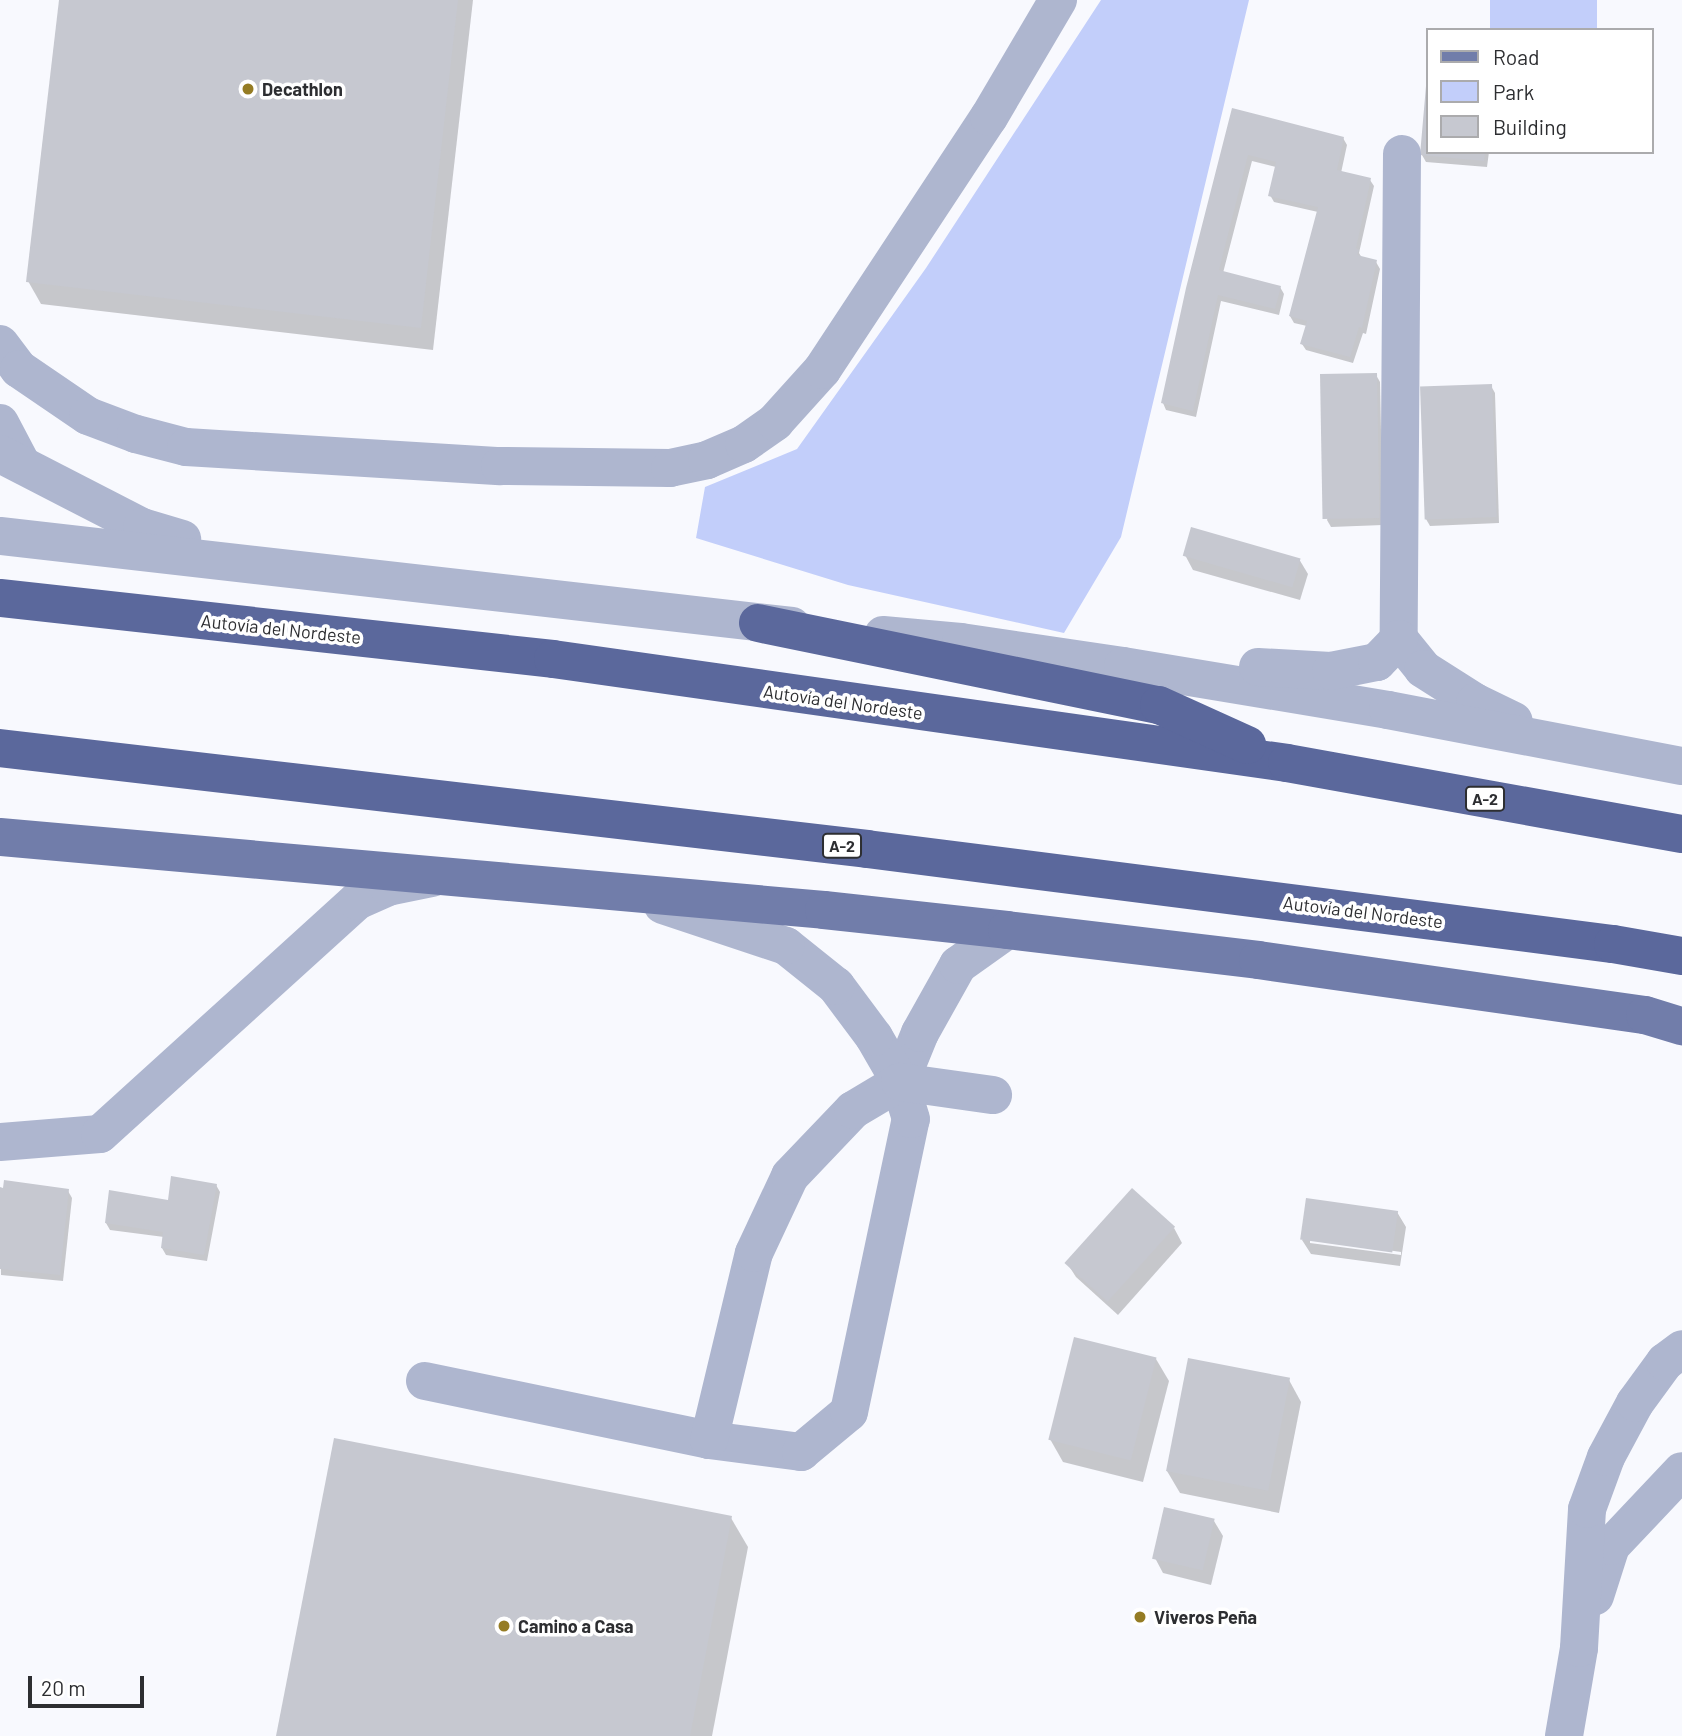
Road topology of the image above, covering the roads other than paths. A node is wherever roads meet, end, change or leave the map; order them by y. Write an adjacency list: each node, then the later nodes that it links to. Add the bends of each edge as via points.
1 (1058, 0): 3 (lane, via 989,117 822,370 775,422 744,444 707,460 670,468 500,466 186,447 88,416 19,369)
2 (1402, 154): 10 (lane)
3 (0, 344)
4 (0, 423): 5 (lane)
5 (10, 459): 7 (lane, via 142,527)
6 (0, 536): 7 (lane)
7 (289, 568): 9 (lane)
8 (0, 598): 14 (highway, Autovía del Nordeste / A-2, via 553,659)
9 (758, 623): 11 (lane, via 961,642); 14 (highway, via 1160,705)
10 (1399, 639): 11 (lane, via 1377,662 1331,671 1217,664); 12 (lane, via 1423,668 1464,695)
11 (1124, 666): 12 (lane)
12 (1557, 742): 15 (lane)
13 (0, 748): 21 (highway, Autovía del Nordeste / A-2, via 867,849)
14 (1287, 763): 16 (highway, Autovía del Nordeste / A-2)
15 (1682, 765)
16 (1682, 834)
17 (0, 837): 18 (main road)
18 (441, 876): 19 (main road); 25 (lane, via 388,887 357,901 100,1133)
19 (617, 891): 20 (main road); 23 (lane, via 786,946 836,986)
20 (1007, 930): 22 (main road, via 1645,1015); 23 (lane, via 958,965)
21 (1682, 956)
22 (1682, 1026)
23 (900, 1082): 24 (lane); 28 (lane, via 853,1110 790,1175 754,1254); 28 (lane, via 911,1119 849,1412 801,1452)
24 (993, 1095)
25 (0, 1142)
26 (1682, 1349): 30 (lane, via 1665,1362 1635,1403 1606,1457 1587,1509)
27 (425, 1381): 28 (lane)
28 (709, 1440)
29 (1682, 1471): 30 (lane, via 1611,1546)
30 (1579, 1648): 31 (lane)
31 (1564, 1736)

